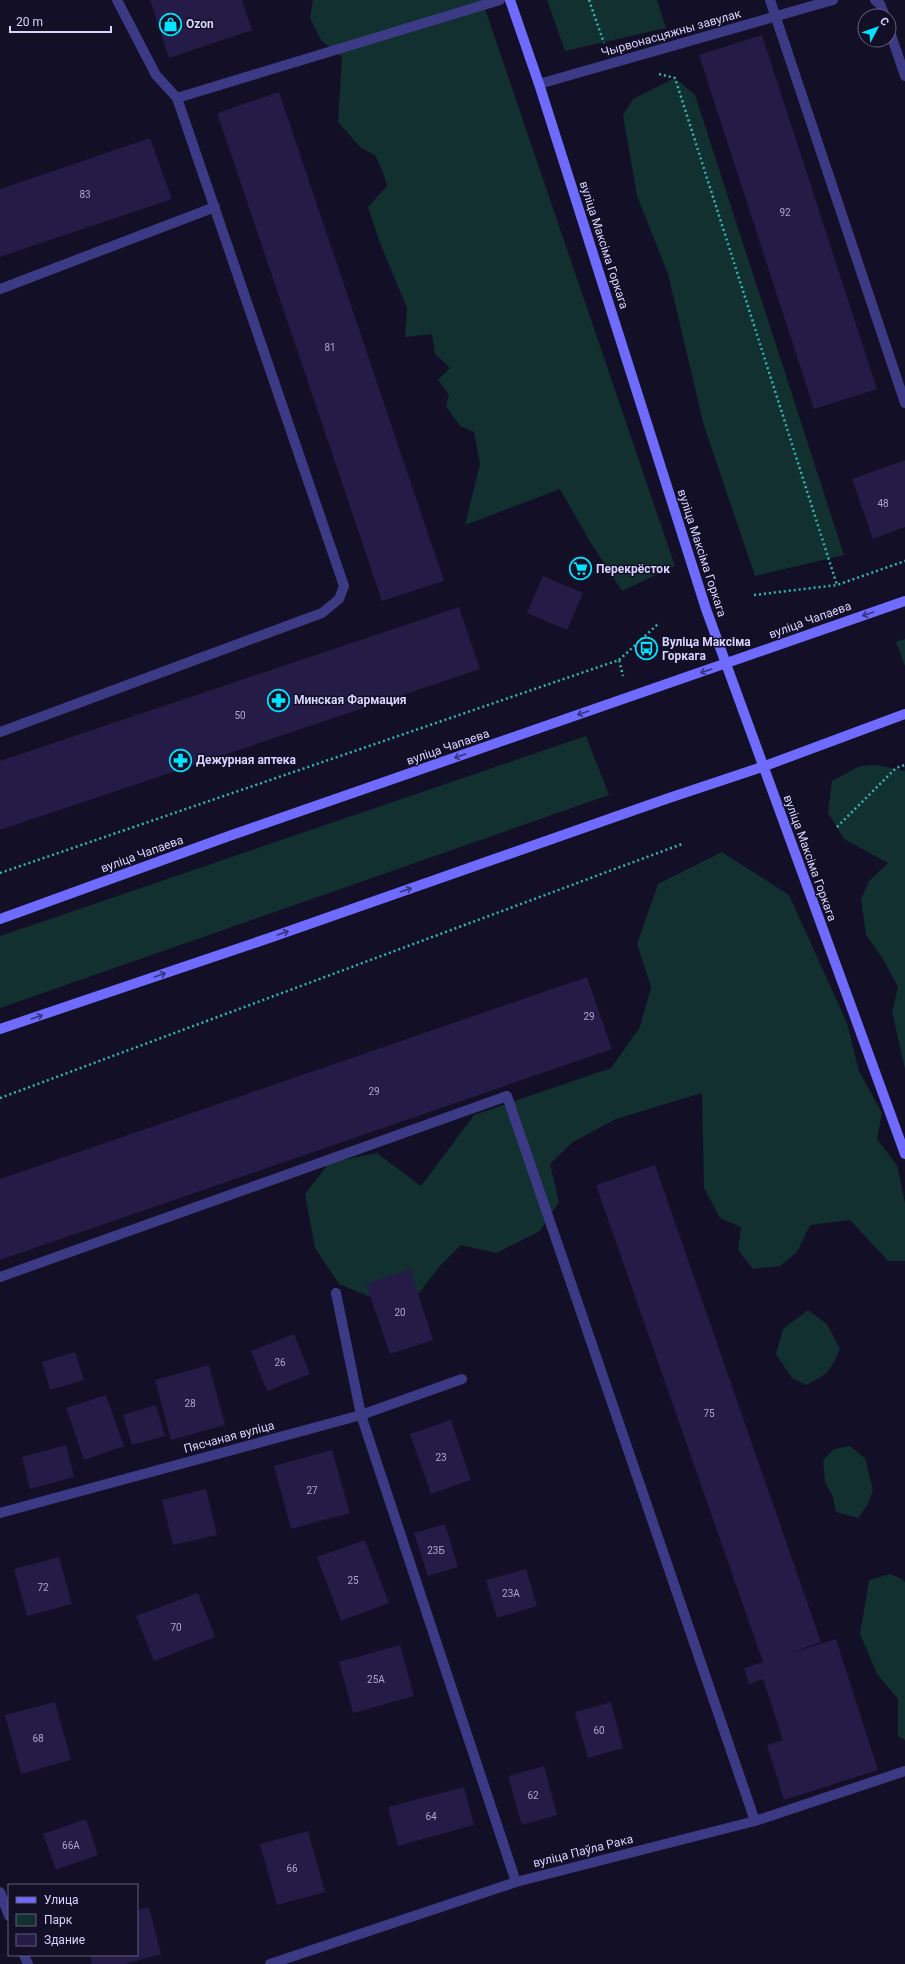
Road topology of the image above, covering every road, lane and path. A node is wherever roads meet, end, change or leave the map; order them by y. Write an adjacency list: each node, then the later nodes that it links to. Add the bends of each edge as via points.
1 (117, 0): 15 (street, via 156,75)
2 (500, 0): 15 (street)
3 (510, 0): 14 (main road, вуліца Максіма Горкага)
4 (589, 0): 11 (path)
5 (770, 0): 9 (street)
6 (832, 0): 9 (street, Чырвонасцяжны завулак)
7 (875, 0): 8 (street)
8 (882, 8)
9 (775, 16): 11 (street, Чырвонасцяжны завулак); 18 (street)
10 (895, 48): 13 (street)
11 (611, 64): 14 (street, Чырвонасцяжны завулак)
12 (654, 73): 20 (path, via 675,78)
13 (905, 76)
14 (539, 84): 25 (main road, вуліца Максіма Горкага, via 703,601)
15 (177, 98): 16 (street)
16 (215, 207): 17 (street); 28 (street, via 344,586 339,598 322,613)
17 (0, 289)
18 (905, 403)
19 (905, 561): 20 (path)
20 (837, 585): 21 (path)
21 (754, 595)
22 (905, 601): 25 (main road, вуліца Чапаева, one-way to 25)
23 (659, 623): 24 (path)
24 (619, 660): 26 (path); 33 (path)
25 (726, 664): 30 (main road, вуліца Максіма Горкага); 34 (main road, вуліца Чапаева, one-way to 34, via 229,836)
26 (624, 678)
27 (905, 714): 30 (main road)
28 (0, 732)
29 (905, 765): 31 (path, via 896,768)
30 (762, 767): 35 (main road, one-way to 30); 37 (main road, вуліца Максіма Горкага)
31 (837, 827)
32 (682, 844): 36 (path)
33 (0, 874)
34 (0, 919)
35 (0, 1029)
36 (0, 1098)
37 (905, 1154)
38 (0, 1277): 44 (street, via 507,1096)
39 (336, 1293): 41 (street)
40 (462, 1379): 41 (street, Пясчаная вуліца)
41 (361, 1415): 42 (street, Пясчаная вуліца); 45 (street)
42 (0, 1513)
43 (905, 1771): 44 (street, вуліца Паўла Рака)
44 (755, 1821): 45 (street, вуліца Паўла Рака)
45 (516, 1882): 48 (street, вуліца Паўла Рака)
46 (0, 1892): 47 (street)
47 (8, 1913)
48 (270, 1964)

